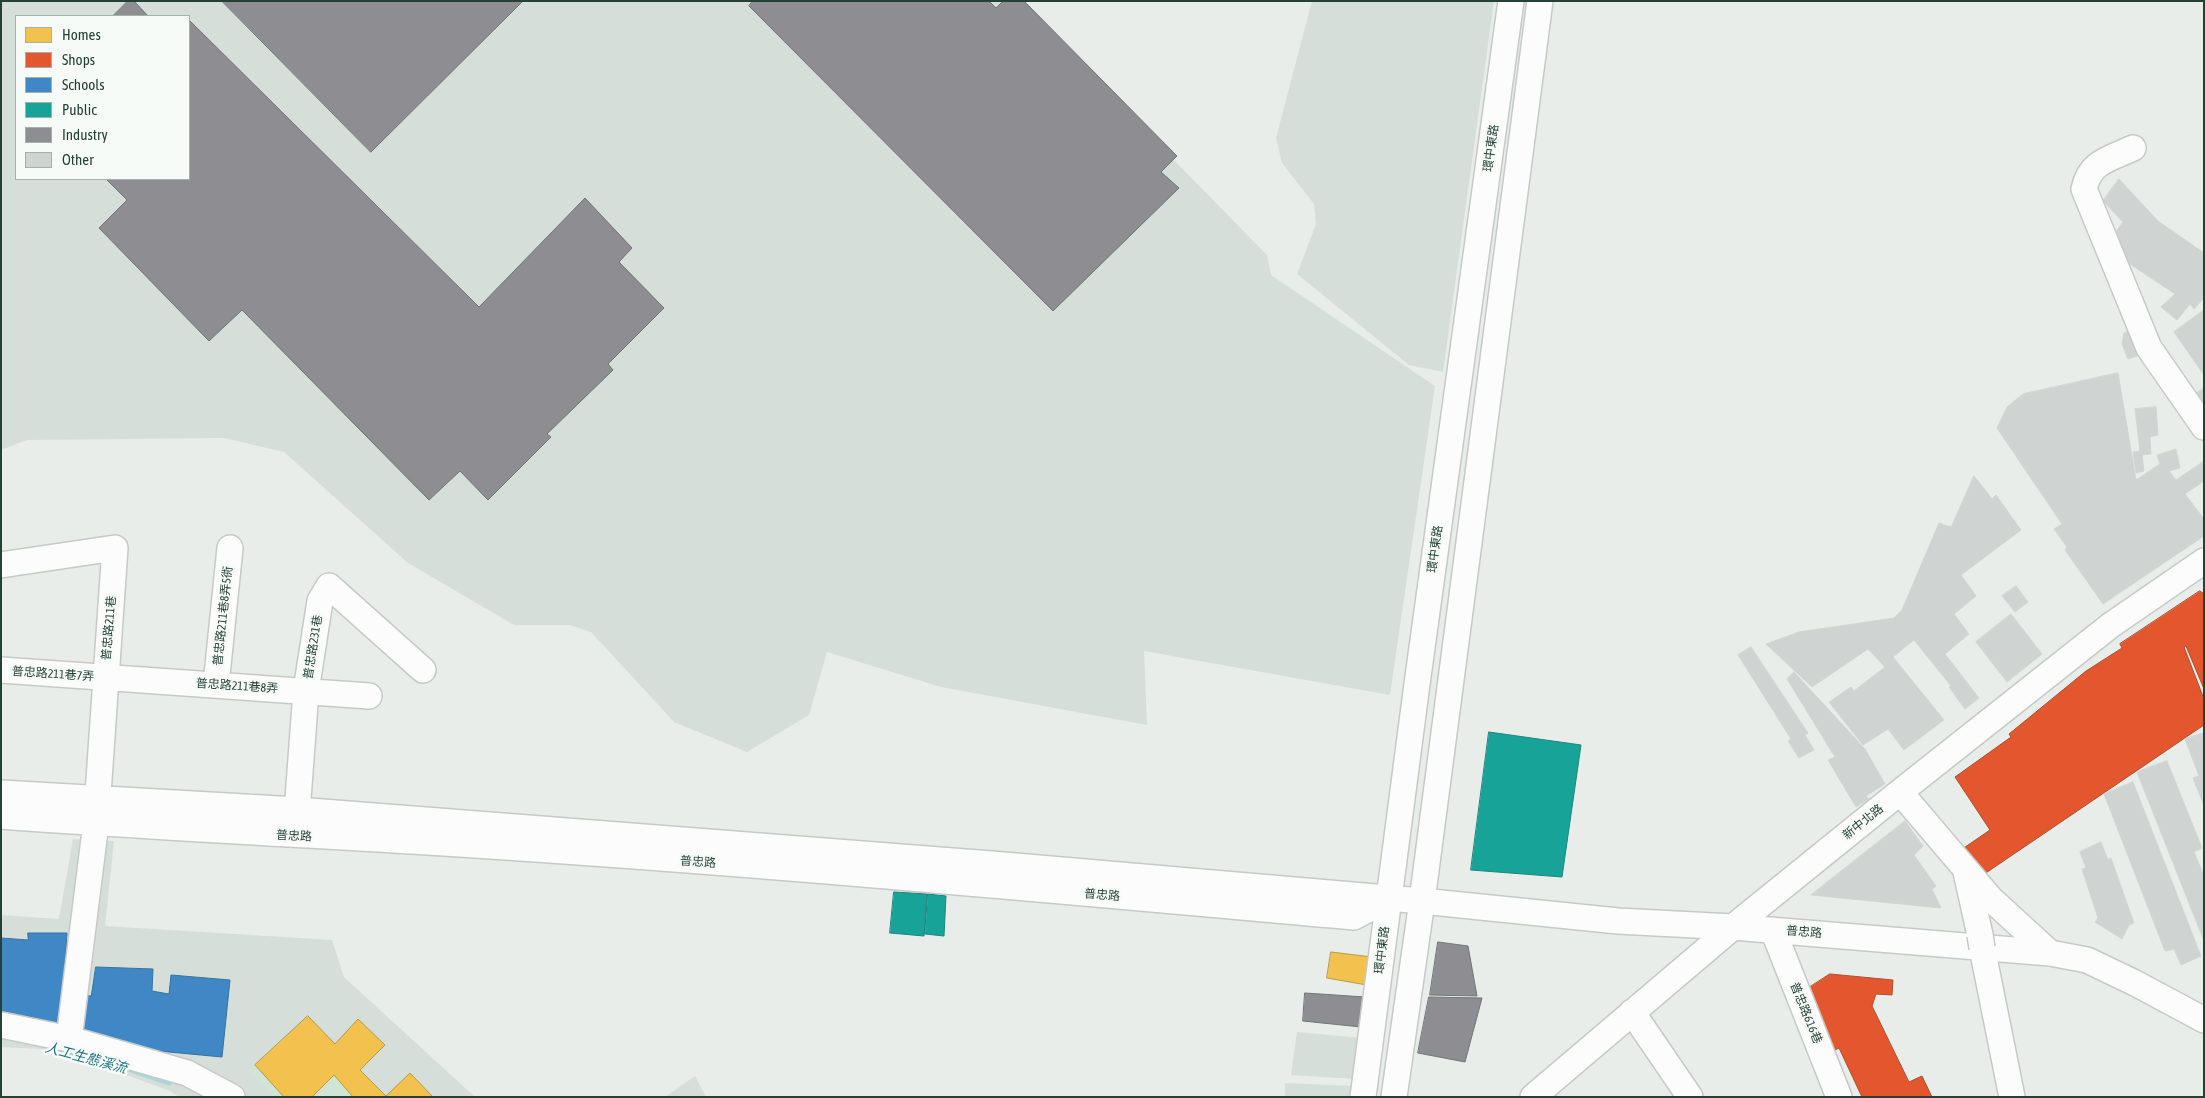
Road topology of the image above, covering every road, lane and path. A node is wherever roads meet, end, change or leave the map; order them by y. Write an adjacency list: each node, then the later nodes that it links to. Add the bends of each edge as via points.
1 (1511, 1): 21 (street, 環中東路)
2 (1540, 1): 22 (street)
3 (2133, 148): 4 (street, via 2094,166 2084,189 2149,348)
4 (2204, 427)
5 (230, 548): 11 (street, 普忠路211巷8弄5衖)
6 (2203, 563): 14 (street, 新中北路, via 2111,625)
7 (1, 565): 10 (street, 普忠路211巷, via 115,548)
8 (1, 670): 10 (street, 普忠路211巷7弄)
9 (422, 670): 12 (street, 普忠路231巷, via 329,586 320,601)
10 (105, 677): 11 (street, 普忠路211巷8弄); 17 (street, 普忠路211巷)
11 (216, 685): 12 (street, 普忠路211巷8弄)
12 (306, 691): 13 (street, 普忠路211巷8弄); 16 (street, 普忠路231巷)
13 (369, 696)
14 (1900, 792): 20 (street); 23 (street, 新中北路)
15 (1, 793): 17 (street, 普忠路)
16 (297, 810): 17 (street, 普忠路); 19 (street, 普忠路231巷); 21 (street, 普忠路)
17 (97, 812): 18 (street, 普忠路); 19 (street, 普忠路); 29 (street, 普忠路211巷)
18 (1, 816)
19 (295, 836): 21 (street, 普忠路, via 443,843 974,883 1354,917)
20 (1965, 868): 25 (street, via 1991,899); 36 (street)
21 (1389, 898): 22 (street, 普忠路); 31 (street, 環中東路)
22 (1422, 901): 23 (street, 普忠路, via 1618,921); 32 (street)
23 (1733, 927): 24 (street, 普忠路); 26 (street, 新中北路)
24 (1773, 930): 25 (street, 普忠路); 35 (street, 普忠路616巷)
25 (2050, 953): 27 (street, 普忠路, via 2087,960)
26 (1632, 1012): 33 (street, 新中北路); 34 (street)
27 (2204, 1020)
28 (1, 1025): 29 (street)
29 (69, 1039): 30 (street, via 187,1073)
30 (232, 1097)
31 (1363, 1097)
32 (1394, 1097)
33 (1533, 1097)
34 (1690, 1097)
35 (1839, 1097)
36 (2012, 1097)

